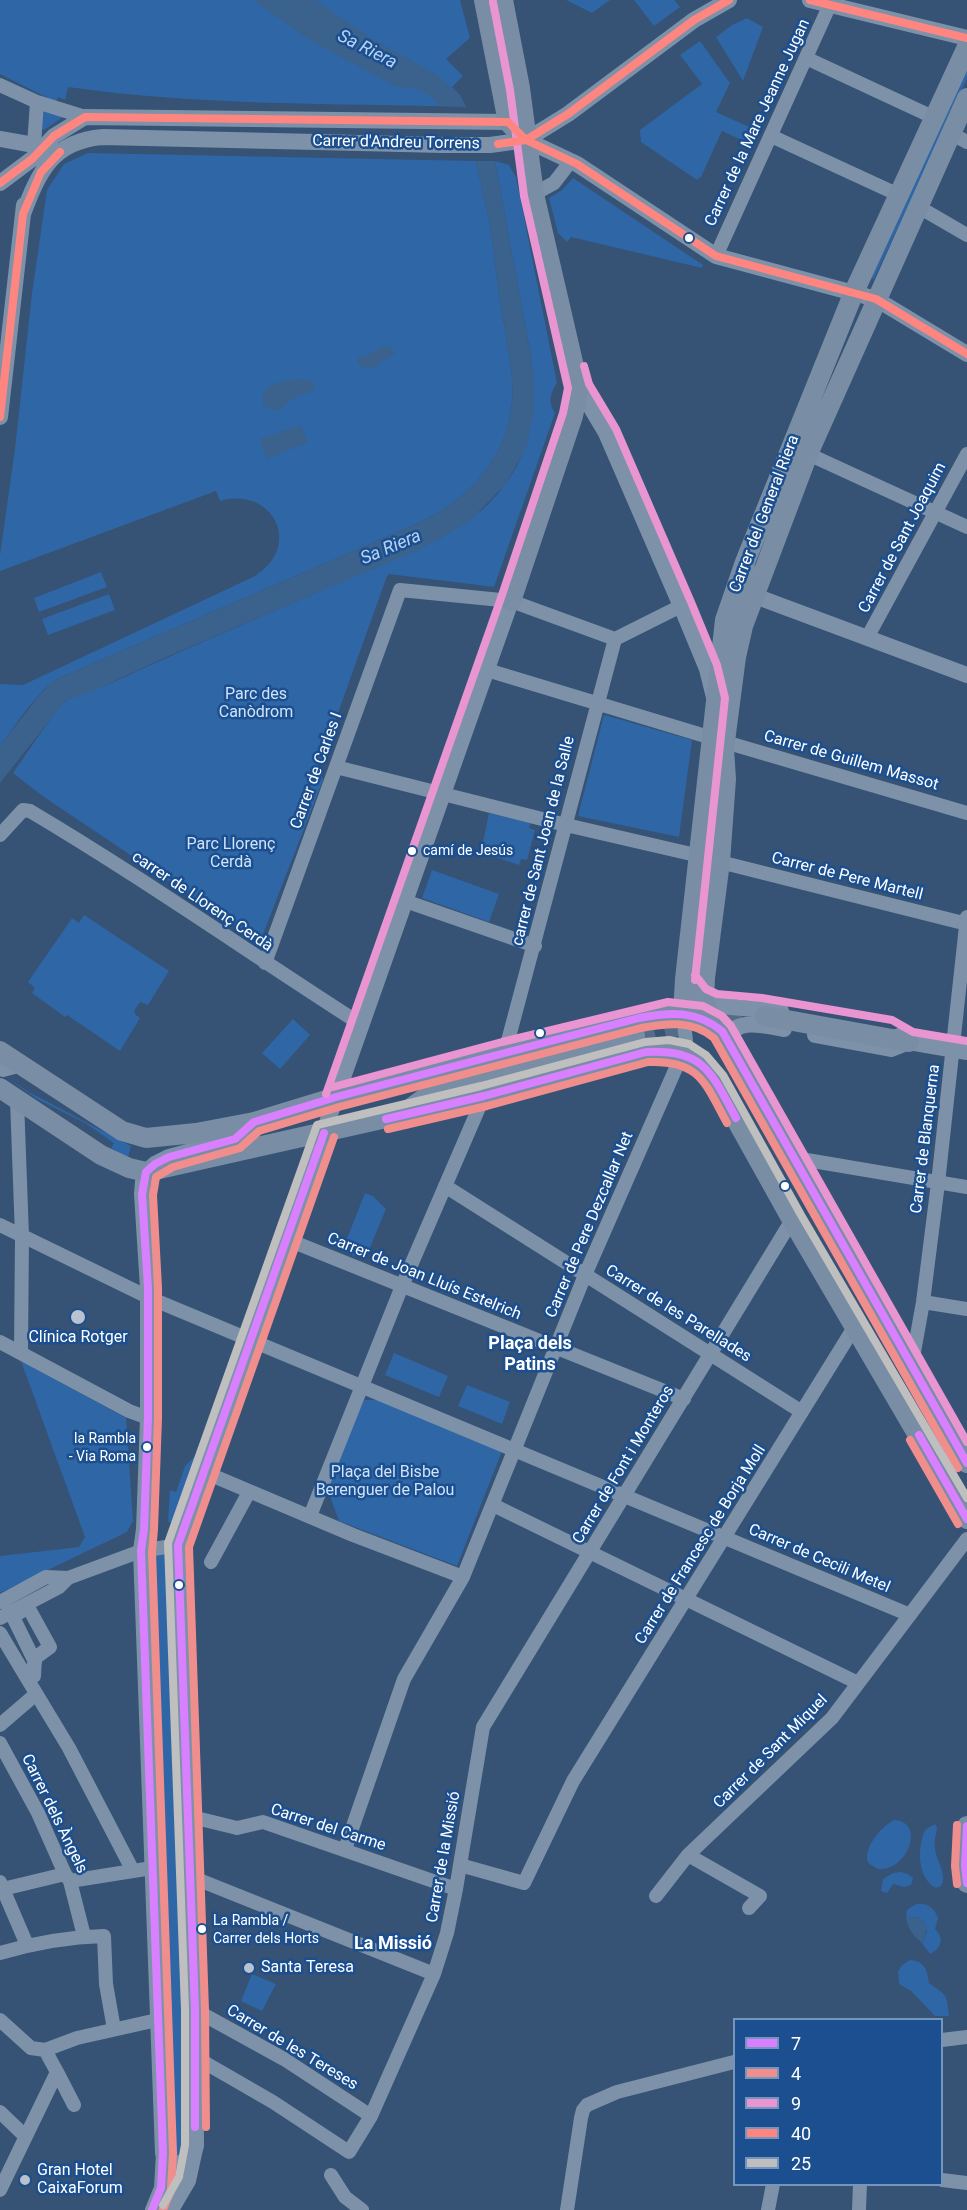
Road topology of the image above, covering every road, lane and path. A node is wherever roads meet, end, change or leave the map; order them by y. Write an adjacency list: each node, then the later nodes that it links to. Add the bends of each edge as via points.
1 (484, 0): 14 (main road)
2 (503, 0): 18 (main road)
3 (727, 0): 18 (street)
4 (810, 0): 5 (street)
5 (831, 2): 6 (street); 8 (street, Carrer de la Mare Jeanne Jugan)
6 (967, 38)
7 (967, 47): 13 (main road, Carrer del General Riera)
8 (806, 58): 13 (street); 15 (street, Carrer de la Mare Jeanne Jugan)
9 (0, 85): 11 (street, Carrer d'Andreu Torrens)
10 (967, 98): 16 (main road, Carrer del General Riera)
11 (37, 102): 12 (street, Carrer d'Andreu Torrens); 19 (street)
12 (85, 117): 14 (street, Carrer d'Andreu Torrens); 19 (street)
13 (935, 118): 23 (main road, Carrer del General Riera)
14 (499, 122): 18 (main road)
15 (771, 136): 23 (street); 27 (street, Carrer de la Mare Jeanne Jugan)
16 (959, 138): 24 (main road, Carrer del General Riera)
17 (0, 139): 19 (street)
18 (526, 140): 20 (street); 22 (main road); 25 (street, Carrer d'Andreu Torrens, via 444,145 87,138 48,161)
19 (33, 152): 21 (street); 25 (street)
20 (571, 161): 22 (street, via 554,183); 27 (street)
21 (0, 183)
22 (534, 194): 32 (main road)
23 (899, 195): 28 (main road, Carrer del General Riera)
24 (917, 206): 26 (street); 29 (main road, Carrer del General Riera)
25 (23, 214): 31 (street)
26 (967, 235)
27 (716, 256): 28 (street)
28 (854, 292): 29 (street); 38 (main road, Carrer del General Riera)
29 (876, 298): 30 (street); 34 (main road, Carrer del General Riera)
30 (967, 354)
31 (3, 365): 33 (street)
32 (579, 388): 40 (main road); 41 (street, via 606,433)
33 (0, 417)
34 (808, 454): 36 (street); 39 (main road, Carrer del General Riera)
35 (967, 454): 36 (street, Carrer de Sant Joaquim)
36 (935, 513): 37 (street); 42 (street, Carrer de Sant Joaquim)
37 (967, 528)
38 (745, 562): 39 (street); 46 (main road, Carrer del General Riera, via 724,620)
39 (755, 596): 42 (street); 48 (main road, Carrer del General Riera, via 735,657)
40 (511, 601): 43 (street); 44 (street); 49 (street, Carrer de Carles I, via 400,590)
41 (681, 606): 43 (street); 46 (street, via 707,669)
42 (867, 638): 45 (street)
43 (615, 639): 47 (street, carrer de Sant Joan de la Salle)
44 (487, 670): 47 (street, Carrer de Guillem Massot); 50 (street)
45 (967, 675)
46 (715, 700): 48 (main road, Carrer del General Riera)
47 (597, 704): 48 (street, Carrer de Guillem Massot); 52 (street, carrer de Sant Joan de la Salle)
48 (720, 743): 51 (street, Carrer de Guillem Massot); 54 (main road, Carrer del General Riera); 55 (main road, Carrer del General Riera, via 726,779); 61 (main road)
49 (336, 767): 50 (street); 60 (street, Carrer de Carles I)
50 (443, 794): 52 (street); 56 (street)
51 (967, 813)
52 (566, 825): 54 (street); 59 (street, carrer de Sant Joan de la Salle)
53 (0, 835): 60 (street, carrer de Llorenç Cerdà, via 23,810 30,811)
54 (700, 856): 61 (main road, Carrer del General Riera)
55 (720, 862): 58 (street, Carrer de Pere Martell); 62 (main road, Carrer del General Riera)
56 (405, 901): 59 (street); 65 (street)
57 (967, 917): 58 (street, Carrer de Blanquerna)
58 (967, 924): 70 (street, Carrer de Blanquerna)
59 (535, 946): 71 (street, carrer de Sant Joan de la Salle)
60 (265, 963): 65 (street, carrer de Llorenç Cerdà)
61 (692, 976): 62 (street, via 690,988); 63 (main road, Carrer del General Riera)
62 (704, 1000): 66 (main road, Carrer del General Riera); 68 (street, via 721,1006 760,1008 890,1030)
63 (683, 1013): 66 (main road, via 700,1016); 71 (main road, via 639,1018); 72 (street, Carrer de Pere Dezcallar Net)
64 (765, 1017): 68 (main road)
65 (362, 1024): 77 (street)
66 (722, 1033): 68 (street, via 759,1024 891,1049); 82 (main road, Carrer del General Riera)
67 (635, 1036): 79 (main road, via 434,1091)
68 (909, 1042): 70 (street)
69 (0, 1051): 73 (main road)
70 (960, 1051): 84 (street, Carrer de Blanquerna)
71 (505, 1052): 77 (main road)
72 (683, 1052): 76 (main road, via 646,1052); 87 (main road, via 702,1064 714,1080); 91 (street, Carrer de Pere Dezcallar Net)
73 (22, 1065): 74 (street); 80 (main road, via 122,1131 146,1138)
74 (0, 1068)
75 (0, 1088): 78 (main road)
76 (484, 1096): 79 (main road); 85 (street)
77 (336, 1097): 80 (main road); 81 (street)
78 (17, 1100): 83 (main road, via 101,1155); 89 (street)
79 (402, 1115): 81 (main road)
80 (254, 1122): 83 (street, via 235,1139 169,1157)
81 (324, 1133): 83 (main road); 90 (street)
82 (795, 1158): 84 (street); 102 (main road, Carrer del General Riera)
83 (146, 1172): 93 (street, via 142,1194)
84 (938, 1182): 86 (street); 94 (street, Carrer de Blanquerna)
85 (445, 1186): 91 (street, Carrer de les Parellades); 92 (street)
86 (967, 1187)
87 (792, 1220): 96 (main road); 101 (street, Carrer de Font i Monteros)
88 (0, 1225): 89 (street)
89 (22, 1236): 93 (street); 100 (street)
90 (286, 1239): 92 (street, Carrer de Joan Lluís Estelrich); 97 (street)
91 (585, 1275): 99 (street, Carrer de Pere Dezcallar Net); 101 (street, Carrer de les Parellades)
92 (402, 1286): 99 (street, Carrer de Joan Lluís Estelrich); 103 (street)
93 (148, 1297): 97 (street); 106 (street)
94 (923, 1302): 95 (street); 102 (street, Carrer de Blanquerna)
95 (967, 1309)
96 (855, 1326): 105 (street, Carrer de Francesc de Borja Moll); 114 (main road)
97 (251, 1339): 103 (street); 109 (street)
98 (0, 1342): 100 (street)
99 (555, 1347): 104 (street, Carrer de Joan Lluís Estelrich); 107 (street, Carrer de Pere Dezcallar Net)
100 (21, 1352): 106 (street)
101 (711, 1354): 104 (street, Carrer de Font i Monteros); 105 (street, Carrer de les Parellades)
102 (912, 1363): 108 (main road, Carrer del General Riera)
103 (362, 1386): 107 (street); 113 (street)
104 (684, 1399): 111 (street, Carrer de Font i Monteros)
105 (802, 1412): 115 (street, Carrer de Francesc de Borja Moll)
106 (148, 1418): 118 (street)
107 (516, 1450): 111 (street, Carrer de Cecili Metel); 112 (street)
108 (967, 1463)
109 (204, 1472): 110 (street); 117 (street)
110 (249, 1492): 113 (street); 120 (street)
111 (625, 1496): 115 (street, Carrer de Cecili Metel); 119 (street, Carrer de Font i Monteros)
112 (493, 1505): 119 (street); 121 (street)
113 (310, 1516): 121 (street)
114 (967, 1519)
115 (725, 1538): 123 (street, Carrer de Francesc de Borja Moll); 126 (street, Carrer de Cecili Metel)
116 (967, 1539): 126 (street, Carrer de Sant Miquel)
117 (178, 1545): 118 (street); 137 (street)
118 (141, 1551): 122 (street); 142 (street)
119 (590, 1552): 123 (street); 135 (street, Carrer de Font i Monteros)
120 (211, 1562)
121 (463, 1577): 139 (street, via 404,1679)
122 (68, 1578): 124 (street, via 46,1577); 125 (street)
123 (687, 1599): 132 (street); 141 (street, Carrer de Francesc de Borja Moll, via 573,1781 524,1883)
124 (0, 1602)
125 (19, 1610): 127 (street); 128 (street); 130 (street, via 14,1618); 130 (street, via 28,1607 50,1647)
126 (910, 1615): 132 (street, Carrer de Sant Miquel)
127 (0, 1618)
128 (0, 1625)
129 (0, 1633): 131 (street)
130 (35, 1662): 131 (street, via 34,1676)
131 (28, 1680): 133 (street)
132 (858, 1683): 140 (street, Carrer de Sant Miquel, via 832,1718)
133 (36, 1694): 134 (street); 143 (street)
134 (0, 1725)
135 (483, 1727): 141 (street, Carrer de la Missió)
136 (0, 1743): 145 (street, Carrer dels Àngels)
137 (188, 1816): 139 (street, Carrer del Carme, via 237,1828 263,1822); 144 (street)
138 (967, 1826): 146 (main road)
139 (345, 1849): 148 (street, Carrer del Carme)
140 (688, 1855): 149 (street, Carrer de Sant Miquel); 150 (street, via 760,1896)
141 (460, 1865): 148 (street, Carrer de la Missió)
142 (152, 1868): 143 (street); 157 (street)
143 (133, 1871): 145 (street)
144 (189, 1876): 154 (street); 155 (street)
145 (67, 1878): 147 (street); 151 (street, Carrer dels Àngels)
146 (967, 1883)
147 (2, 1886): 152 (street)
148 (456, 1889): 154 (street, Carrer de la Missió)
149 (656, 1896)
150 (749, 1908)
151 (84, 1936): 152 (street); 158 (street, via 104,1936 106,1984)
152 (27, 1945): 153 (street)
153 (0, 1953)
154 (434, 1974): 167 (street, Carrer de la Missió)
155 (195, 2010): 162 (street); 167 (street, Carrer de les Tereses, via 284,2059)
156 (0, 2020): 161 (street, via 31,2048)
157 (157, 2020): 158 (street); 170 (street)
158 (114, 2029): 161 (street)
159 (967, 2037): 160 (street)
160 (943, 2040)
161 (45, 2050): 164 (street)
162 (195, 2057): 167 (street, Carrer de la Missió, via 349,2152); 169 (street)
163 (733, 2063): 180 (street, via 617,2092 584,2108)
164 (57, 2072): 165 (street); 168 (street)
165 (74, 2105)
166 (0, 2112): 168 (street)
167 (371, 2116)
168 (25, 2136): 176 (street)
169 (196, 2146): 170 (street, via 183,2163 172,2162); 178 (street, via 189,2181)
170 (163, 2153): 177 (street, via 161,2188)
171 (331, 2175): 179 (street, via 345,2197)
172 (943, 2180): 173 (street)
173 (967, 2183)
174 (773, 2186): 181 (street)
175 (860, 2186): 182 (street)
176 (0, 2190)
177 (152, 2210)
178 (172, 2210)
179 (362, 2210)
180 (567, 2210)
181 (768, 2210)
182 (859, 2210)

